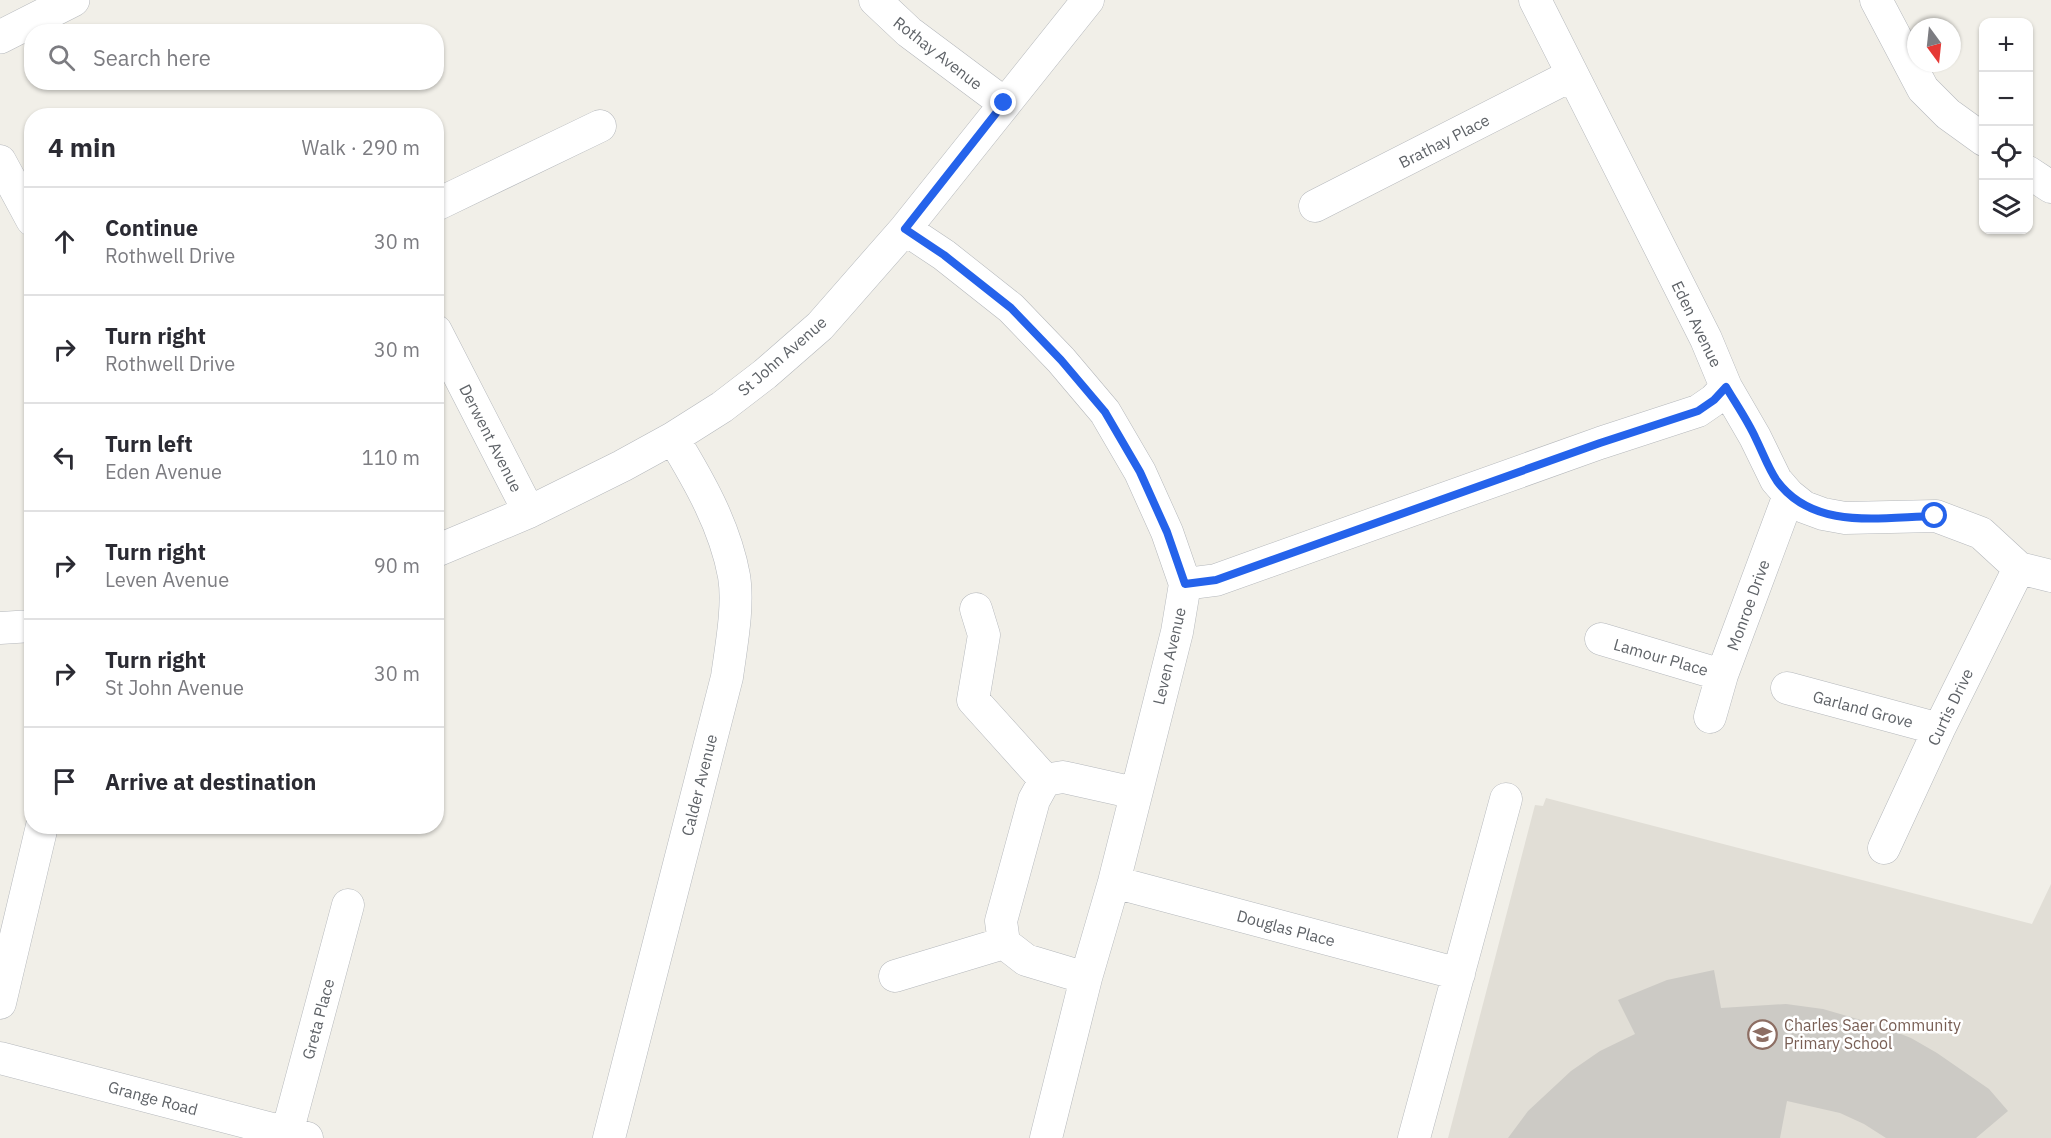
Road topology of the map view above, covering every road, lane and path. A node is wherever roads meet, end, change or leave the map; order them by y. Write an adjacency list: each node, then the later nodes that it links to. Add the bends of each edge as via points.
1 (73, 0): 6 (street)
2 (875, 0): 10 (street, Rothay Avenue, via 909,32)
3 (1088, 0): 10 (street, St John Avenue)
4 (1535, 0): 9 (street, Eden Avenue)
5 (1876, 0): 12 (street, via 1923,89)
6 (26, 24)
7 (24, 25): 8 (street)
8 (0, 37)
9 (1572, 75): 18 (street, Brathay Place); 21 (street, Eden Avenue, via 1706,339)
10 (1004, 103): 19 (street, St John Avenue)
11 (600, 126): 16 (street)
12 (1979, 137)
13 (0, 161): 17 (street)
14 (2033, 175): 15 (street)
15 (2051, 187)
16 (444, 201)
17 (24, 205)
18 (1315, 206)
19 (905, 229): 22 (street, St John Avenue, via 820,326 722,407); 28 (street, Leven Avenue, via 1011,308 1105,412 1140,472)
20 (444, 347): 24 (street, Derwent Avenue)
21 (1726, 387): 23 (street, via 1776,480); 28 (street, Eden Avenue, via 1698,411 1679,418 1216,580)
22 (673, 438): 24 (street, St John Avenue); 51 (street, Calder Avenue, via 720,525 734,577 734,623 727,677)
23 (1789, 495): 26 (street, via 1804,507 1845,518 1935,516 1981,533); 33 (street, Monroe Drive)
24 (529, 512): 25 (street, St John Avenue)
25 (444, 548)
26 (2019, 568): 27 (street); 36 (street, Curtis Drive)
27 (2051, 576)
28 (1185, 584): 38 (street, Leven Avenue, via 1177,632)
29 (976, 609): 37 (street, via 984,635 973,700)
30 (24, 626): 31 (street)
31 (0, 628)
32 (1600, 639): 33 (street, Lamour Place)
33 (1722, 675): 35 (street, Monroe Drive)
34 (1787, 688): 36 (street, Garland Grove)
35 (1710, 717)
36 (1939, 729): 41 (street, Curtis Drive)
37 (1044, 780): 38 (street, via 1063,777); 44 (street, via 1034,800 1001,921)
38 (1135, 793): 42 (street, Leven Avenue)
39 (1506, 799): 45 (street)
40 (40, 834): 48 (street)
41 (1884, 848)
42 (1114, 882): 45 (street, Douglas Place); 47 (street, Leven Avenue)
43 (348, 905): 50 (street, Greta Place)
44 (1004, 943): 46 (street); 47 (street, via 1026,960)
45 (1459, 974): 53 (street)
46 (895, 976)
47 (1086, 978): 52 (street, Leven Avenue)
48 (0, 1003)
49 (0, 1058): 50 (street, Grange Road)
50 (297, 1136)
51 (609, 1138)
52 (1046, 1138)
53 (1414, 1138)

